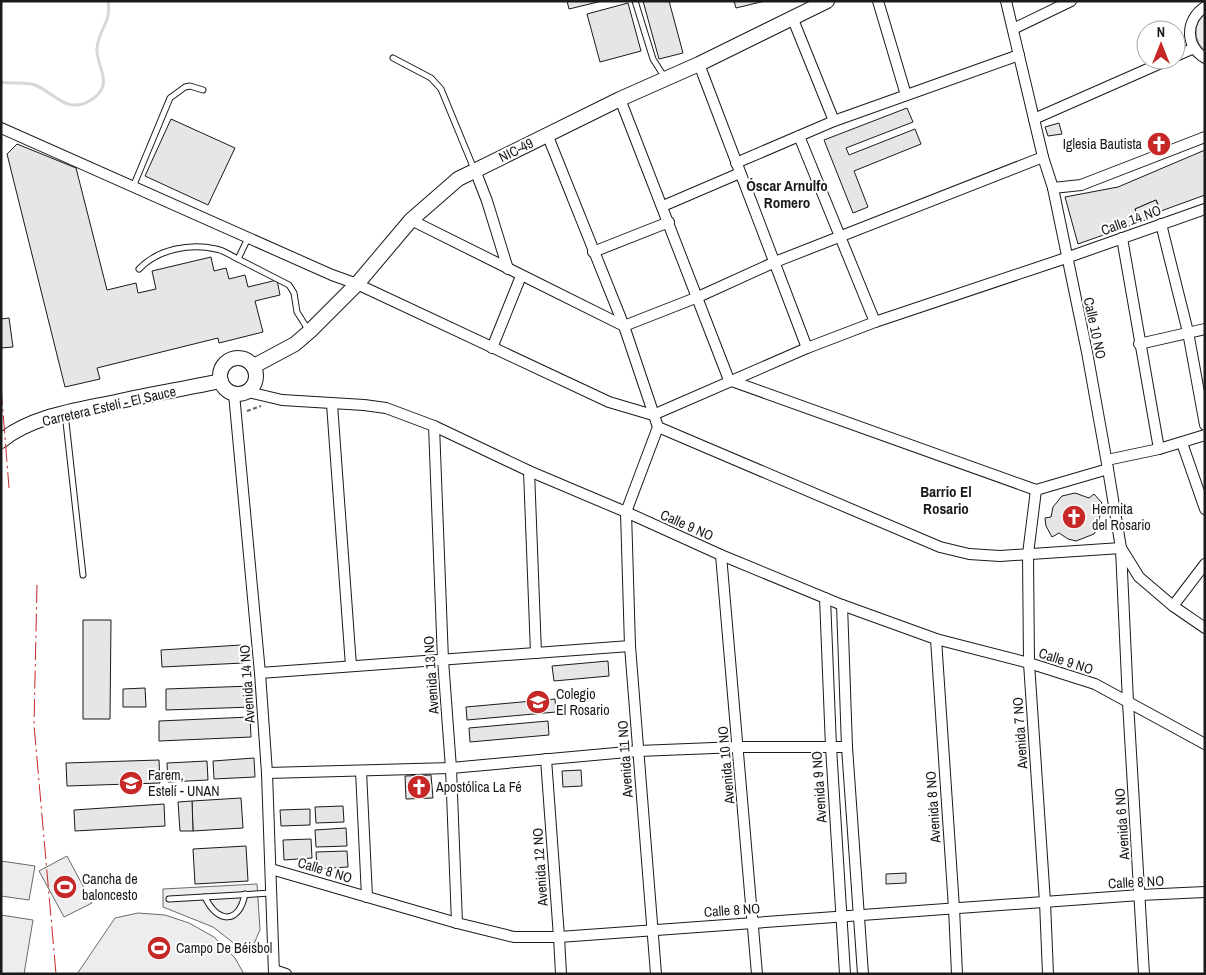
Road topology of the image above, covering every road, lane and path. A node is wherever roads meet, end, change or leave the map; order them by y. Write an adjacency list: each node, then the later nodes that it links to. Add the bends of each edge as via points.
1 (635, 1): 16 (lane, via 653,60)
2 (827, 1): 7 (street, NIC-49 / NIC-49)
3 (878, 1): 18 (street)
4 (1006, 1): 8 (street, Calle 10 NO)
5 (1071, 1): 8 (street)
6 (1205, 7): 9 (street, via 1191,23 1189,36)
7 (792, 18): 14 (street, NIC-49 / NIC-49); 21 (street)
8 (1013, 29): 11 (street, Calle 10 NO)
9 (1194, 48): 10 (street); 13 (street)
10 (1186, 52)
11 (1019, 55): 18 (street); 20 (street, Calle 10 NO)
12 (393, 58): 28 (lane, via 431,78 441,89)
13 (1205, 58)
14 (699, 64): 16 (street, NIC-49 / NIC-49); 27 (street)
15 (1145, 70): 20 (street)
16 (666, 78): 19 (street, NIC-49 / NIC-49)
17 (203, 90): 29 (lane, via 185,86 170,98)
18 (906, 95): 21 (street)
19 (620, 98): 23 (street, NIC-49 / NIC-49); 31 (street)
20 (1034, 119): 26 (street, Calle 10 NO)
21 (834, 121): 24 (street)
22 (1, 128): 29 (street)
23 (547, 134): 28 (street, NIC-49 / NIC-49); 39 (street)
24 (799, 136): 27 (street); 36 (street)
25 (1205, 137): 30 (street, via 1080,185)
26 (1043, 157): 30 (street, Calle 10 NO); 36 (street)
27 (738, 168): 31 (street); 42 (street)
28 (475, 170): 33 (street, NIC-49 / NIC-49, via 458,179); 44 (street)
29 (134, 187): 37 (street)
30 (1053, 188): 40 (street, Calle 10 NO)
31 (663, 206): 34 (street)
32 (1205, 208): 35 (street, Calle 14 NO)
33 (411, 220): 44 (street); 46 (street, NIC-49 / NIC-49)
34 (669, 222): 39 (street); 47 (street)
35 (1161, 224): 38 (street, Calle 14 NO); 52 (street)
36 (841, 237): 42 (street); 48 (street)
37 (248, 238): 41 (lane); 46 (street)
38 (1122, 238): 40 (street, Calle 14 NO); 53 (street)
39 (593, 252): 49 (street)
40 (1066, 258): 48 (street, Calle 14 NO); 73 (street, Calle 10 NO)
41 (238, 259): 43 (lane, via 218,249 192,246 148,260); 51 (lane, via 289,285 294,293 296,312)
42 (774, 262): 47 (street); 55 (street)
43 (139, 269)
44 (508, 269): 45 (street)
45 (522, 276): 49 (street); 54 (street)
46 (357, 284): 51 (street, NIC-49 / NIC-49); 54 (street)
47 (698, 297): 49 (street); 57 (street)
48 (875, 322): 55 (street, Calle 14 NO)
49 (624, 326): 65 (street)
50 (1205, 329): 52 (street)
51 (310, 331): 56 (street, NIC-49 / NIC-49, via 295,344)
52 (1188, 332): 53 (street); 66 (street)
53 (1139, 344): 72 (street)
54 (492, 348): 65 (street, via 609,402)
55 (807, 348): 57 (street, Calle 14 NO)
56 (254, 366): 58 (street, via 245,359 229,361 221,369); 59 (street, via 256,380)
57 (729, 380): 65 (street, Calle 14 NO); 75 (street)
58 (221, 381): 60 (street, via 225,389); 63 (street, Carretera Estelí - El Sauce)
59 (248, 392): 60 (street); 61 (street, Calle 9 NO, via 282,400)
60 (234, 394): 64 (street, Avenida 14 NO)
61 (332, 404): 67 (street, Calle 9 NO, via 386,408); 92 (street)
62 (263, 406): 64 (path)
63 (65, 413): 70 (street, Carretera Estelí - El Sauce, via 36,422); 82 (lane)
64 (235, 415): 93 (street, Avenida 14 NO)
65 (653, 415): 68 (street)
66 (1205, 425)
67 (434, 426): 74 (street, Calle 9 NO); 90 (street, Avenida 13 NO)
68 (658, 428): 77 (street); 79 (street, via 940,547 977,555)
69 (1205, 435): 71 (street)
70 (1, 442)
71 (1182, 443): 72 (street); 76 (street)
72 (1159, 449): 73 (street)
73 (1107, 465): 75 (street); 78 (street, Calle 10 NO)
74 (529, 471): 77 (street, Calle 9 NO); 89 (street)
75 (1036, 490): 79 (street, Avenida 7 NO)
76 (1205, 509)
77 (626, 512): 80 (street, Calle 9 NO); 88 (street, Avenida 11 NO)
78 (1121, 548): 79 (street); 85 (street, Calle 10 NO, via 1139,577); 94 (street)
79 (1028, 554): 91 (street, Avenida 7 NO)
80 (721, 555): 83 (street, Calle 9 NO); 98 (street, Avenida 10 NO)
81 (1205, 564): 85 (street)
82 (83, 575)
83 (825, 598): 84 (street, Calle 9 NO); 96 (street, Avenida 9 NO)
84 (842, 605): 87 (street, Calle 9 NO); 97 (street)
85 (1173, 606): 86 (street, Calle 10 NO)
86 (1205, 628)
87 (936, 639): 91 (street, Calle 9 NO); 113 (street, Avenida 8 NO)
88 (630, 646): 89 (street); 99 (street, Avenida 11 NO)
89 (536, 653): 90 (street)
90 (443, 660): 92 (street); 101 (street, Avenida 13 NO)
91 (1029, 664): 94 (street, Calle 9 NO, via 1095,684); 112 (street, Avenida 7 NO)
92 (351, 666): 93 (street)
93 (260, 673): 103 (street, Avenida 14 NO)
94 (1128, 702): 95 (street, Calle 9 NO); 108 (street, Avenida 6 NO)
95 (1205, 744)
96 (830, 747): 97 (street); 98 (street); 115 (street, Avenida 9 NO)
97 (847, 747): 114 (street)
98 (738, 748): 99 (street); 117 (street, Avenida 10 NO)
99 (638, 751): 100 (street); 118 (street, Avenida 11 NO)
100 (546, 759): 101 (street); 119 (street, Avenida 12 NO)
101 (451, 768): 102 (street); 116 (street, Avenida 13 NO)
102 (361, 771): 103 (street); 110 (street)
103 (267, 773): 104 (street, Avenida 14 NO)
104 (271, 869): 106 (street, Avenida 14 NO); 110 (street, Calle 8 NO)
105 (1205, 892): 108 (street, Calle 8 NO)
106 (272, 893): 107 (lane); 120 (street, Avenida 14 NO)
107 (245, 894): 109 (lane); 109 (lane, via 240,910 228,916 214,912)
108 (1140, 895): 112 (street, Calle 8 NO); 129 (street, Avenida 6 NO)
109 (205, 897): 111 (lane)
110 (367, 897): 116 (street, Calle 8 NO)
111 (169, 898)
112 (1045, 902): 113 (street, Calle 8 NO); 128 (street, Avenida 7 NO)
113 (954, 908): 114 (street, Calle 8 NO); 127 (street, Avenida 8 NO)
114 (859, 915): 115 (street, Calle 8 NO); 126 (street)
115 (842, 916): 117 (street, Calle 8 NO); 125 (street, Avenida 9 NO)
116 (457, 923): 119 (street, Calle 8 NO, via 514,937)
117 (753, 923): 118 (street, Calle 8 NO); 124 (street, Avenida 10 NO)
118 (651, 930): 119 (street, Calle 8 NO); 123 (street, Avenida 11 NO)
119 (559, 937): 122 (street, Avenida 12 NO)
120 (274, 972): 121 (street)
121 (286, 974)
122 (561, 974)
123 (656, 974)
124 (757, 974)
125 (846, 974)
126 (863, 974)
127 (957, 974)
128 (1048, 974)
129 (1144, 974)

